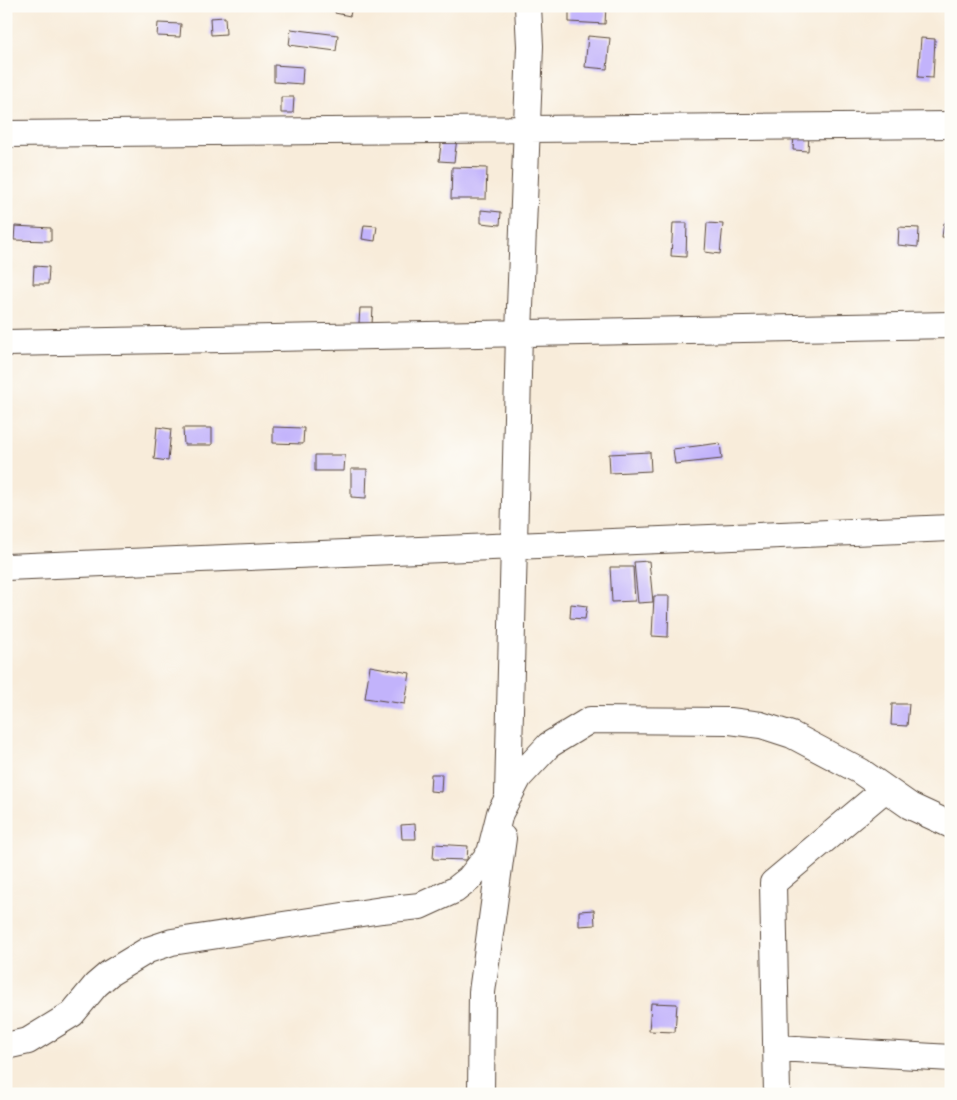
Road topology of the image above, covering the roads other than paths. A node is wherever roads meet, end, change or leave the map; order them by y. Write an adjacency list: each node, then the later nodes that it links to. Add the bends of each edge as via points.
1 (528, 6): 3 (street, via 530,46)
2 (951, 125): 3 (street)
3 (526, 129): 4 (street); 6 (street)
4 (6, 134)
5 (951, 325): 6 (street)
6 (519, 333): 7 (street); 9 (street)
7 (6, 343)
8 (951, 528): 9 (street)
9 (515, 546): 10 (street); 12 (street)
10 (6, 567)
11 (884, 790): 12 (street, via 860,771 792,735 761,725 730,721 590,720 549,745 532,761); 13 (street); 15 (street, via 774,883)
12 (508, 795): 14 (street, via 490,853 468,879 438,899 401,909 172,942 148,950 110,973 72,1014 28,1041); 17 (street, via 482,992)
13 (951, 825)
14 (6, 1046)
15 (778, 1048): 16 (street); 18 (street)
16 (951, 1058)
17 (481, 1094)
18 (777, 1094)

